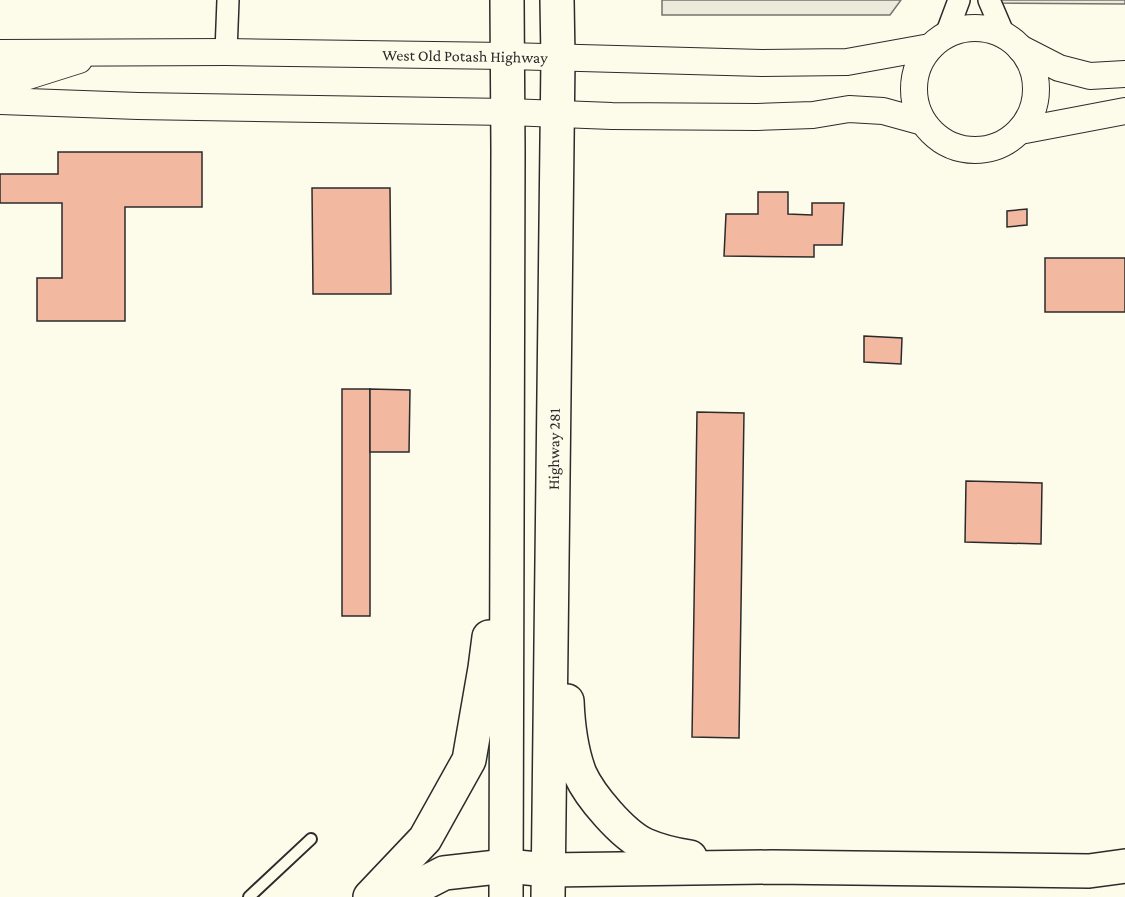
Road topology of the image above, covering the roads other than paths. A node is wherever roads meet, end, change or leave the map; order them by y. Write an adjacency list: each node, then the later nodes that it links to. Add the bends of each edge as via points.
1 (228, 0): 10 (street)
2 (507, 0): 11 (highway)
3 (557, 0): 12 (highway, Highway 281)
4 (959, 0): 6 (street)
5 (989, 0): 7 (street)
6 (938, 41): 7 (street, via 965,28 985,29); 12 (street, West Old Potash Highway, via 847,62); 19 (street, via 919,64 914,83 915,104)
7 (1012, 42): 13 (street, via 1059,68 1090,76); 20 (street, via 1030,63 1036,80 1036,98)
8 (0, 52): 9 (street, West Old Potash Highway)
9 (102, 52): 10 (street, West Old Potash Highway); 14 (street, via 25,77)
10 (226, 52): 11 (street, West Old Potash Highway)
11 (506, 56): 12 (street, West Old Potash Highway); 17 (highway)
12 (558, 58): 18 (highway, Highway 281)
13 (1125, 74)
14 (0, 76)
15 (0, 101): 17 (street)
16 (1125, 111): 20 (street)
17 (508, 112): 18 (street); 21 (highway)
18 (556, 114): 19 (street, via 757,117 849,109 883,111); 22 (highway, Highway 281)
19 (923, 122): 20 (street, via 947,144 972,151 998,146)
20 (1020, 131)
21 (506, 498): 26 (highway); 29 (highway, via 485,668 468,760 425,839)
22 (552, 506): 25 (highway, via 569,733 580,773 594,798 643,844 678,856); 27 (highway, Highway 281)
23 (311, 839): 28 (lane)
24 (1125, 866): 25 (highway, via 1089,871)
25 (772, 867): 27 (highway)
26 (506, 882): 27 (highway); 30 (highway, via 444,873)
27 (548, 884)
28 (249, 897)
29 (370, 897)
30 (398, 897)

